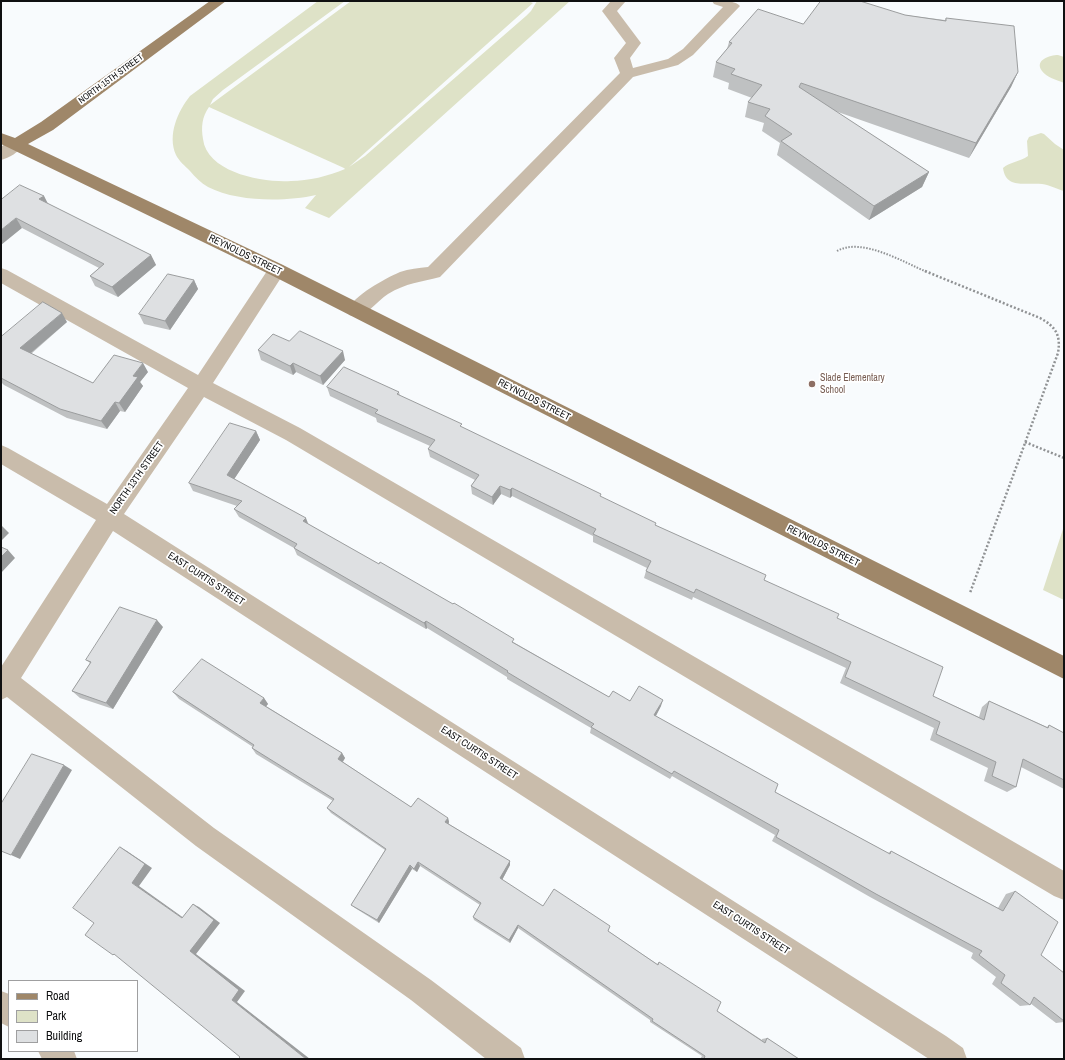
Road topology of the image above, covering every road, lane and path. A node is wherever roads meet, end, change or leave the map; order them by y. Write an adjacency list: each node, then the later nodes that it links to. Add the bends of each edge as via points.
1 (619, 1): 4 (street, via 609,11 634,43 622,58)
2 (718, 1): 4 (street, via 733,6 688,52 673,62)
3 (215, 2): 5 (main road, NORTH 15TH STREET, via 47,126)
4 (628, 74): 9 (street, via 434,272 407,276 381,290)
5 (6, 146): 7 (main road, REYNOLDS STREET)
6 (837, 251): 11 (path, via 850,246 867,248 1020,309 1050,324 1059,335 1059,347)
7 (277, 270): 9 (main road, REYNOLDS STREET); 10 (street, NORTH 13TH STREET)
8 (1, 275): 10 (street)
9 (356, 310): 15 (main road, REYNOLDS STREET)
10 (201, 386): 14 (street, NORTH 13TH STREET); 18 (street, via 293,434)
11 (1025, 442): 13 (path); 15 (path)
12 (1, 454): 14 (street, EAST CURTIS STREET)
13 (1064, 458)
14 (110, 517): 17 (street, NORTH 13TH STREET); 22 (street, EAST CURTIS STREET, via 936,1046)
15 (961, 616): 16 (main road, REYNOLDS STREET)
16 (1064, 668)
17 (2, 683): 21 (street, via 48,713 205,838 421,990)
18 (1064, 886)
19 (54, 1052): 20 (street)
20 (62, 1059)
21 (510, 1059)
22 (952, 1059)

